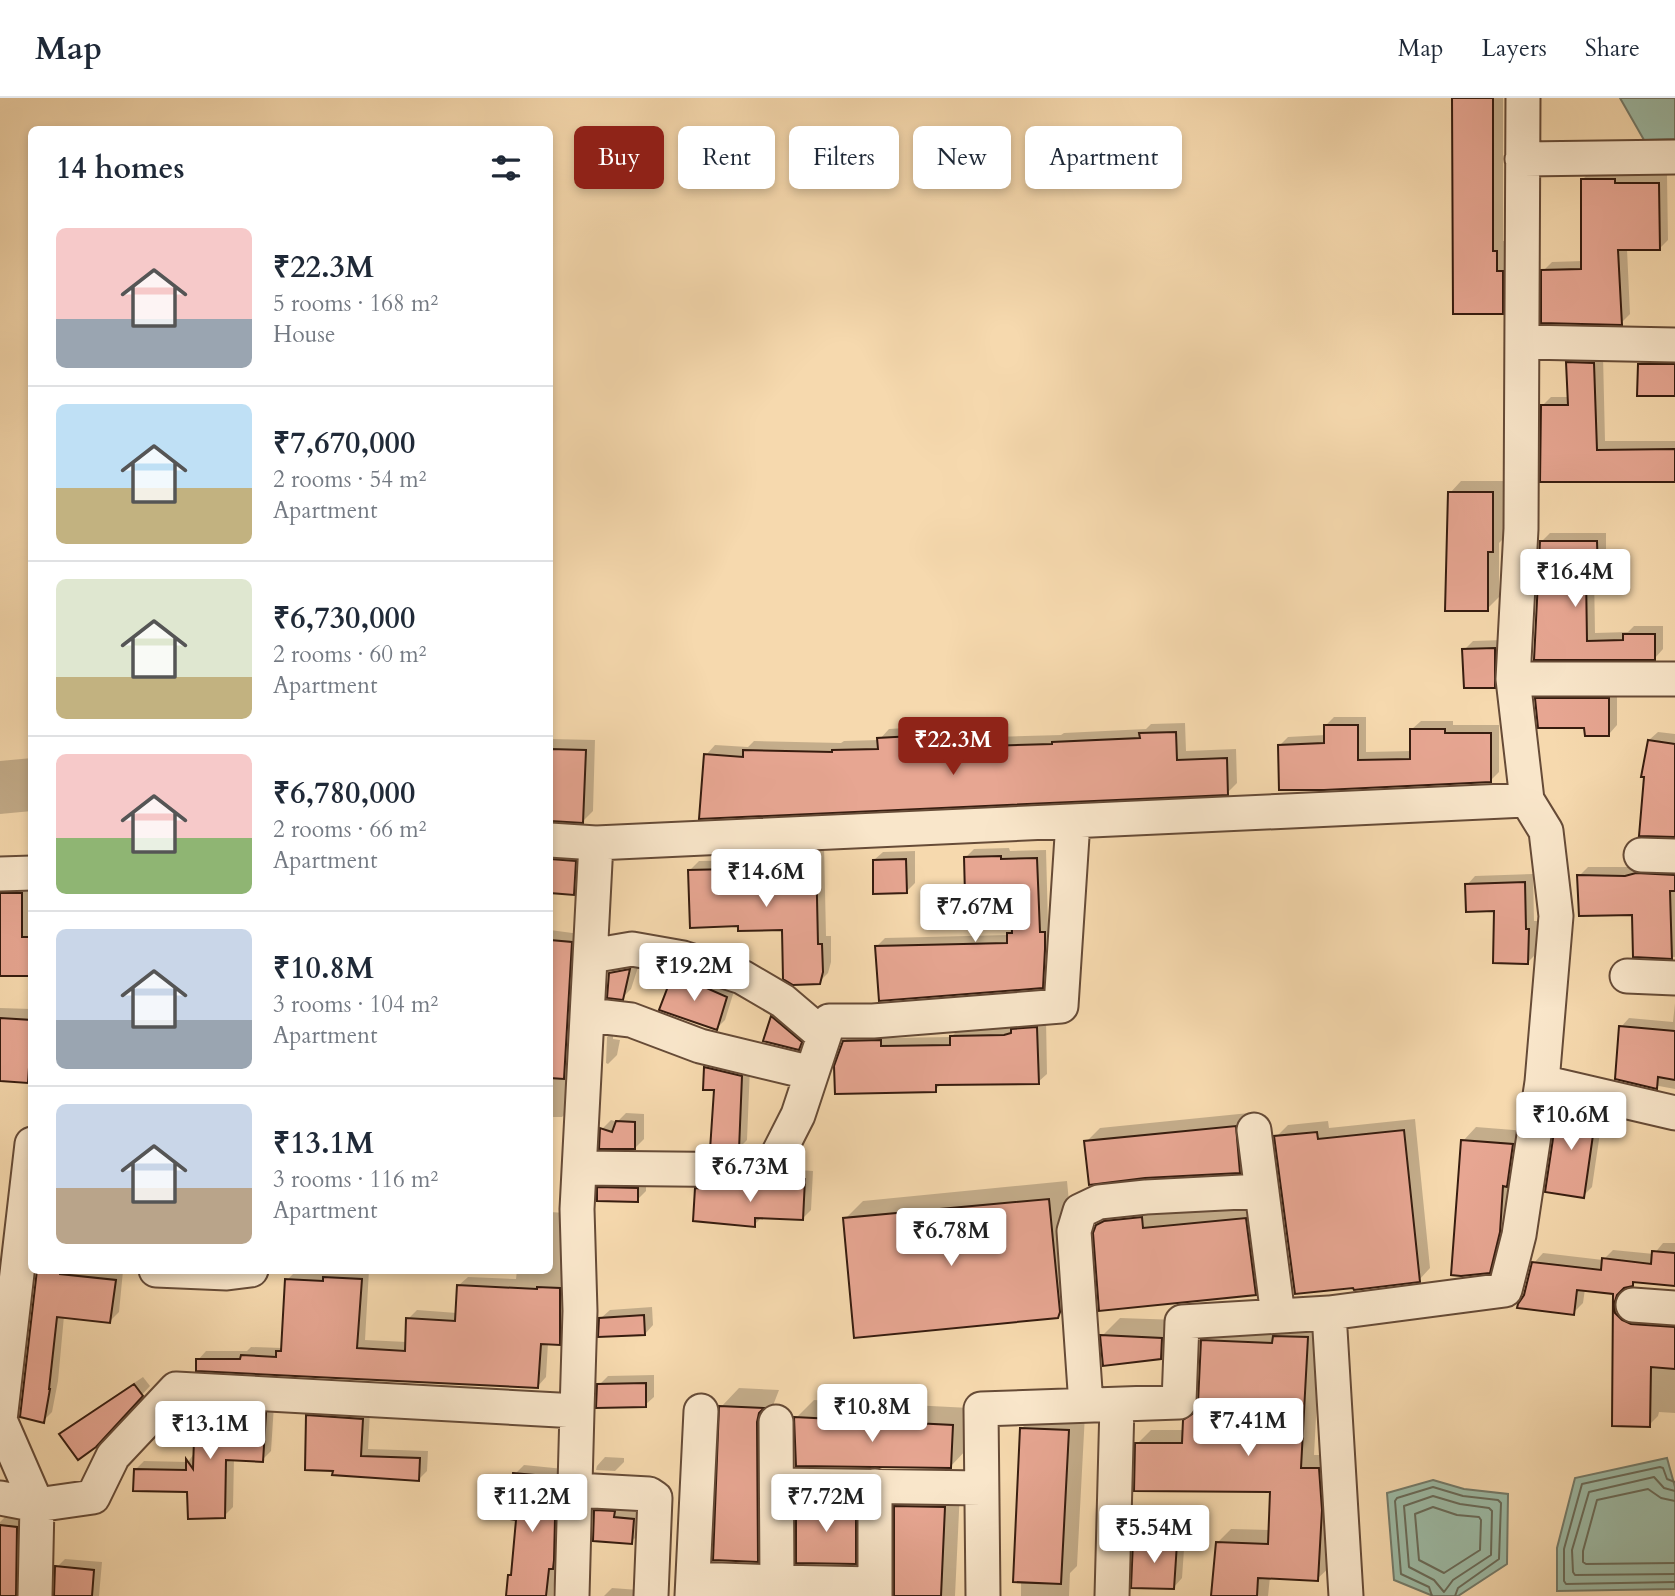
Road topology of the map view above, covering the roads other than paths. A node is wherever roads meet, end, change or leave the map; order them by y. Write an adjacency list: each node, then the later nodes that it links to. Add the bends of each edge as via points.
1 (1523, 98): 3 (street)
2 (1675, 157): 3 (street)
3 (1522, 159): 4 (street)
4 (1522, 342): 5 (street); 6 (street, via 1521,529)
5 (1675, 345)
6 (1513, 679): 7 (street); 8 (street)
7 (1675, 680)
8 (1527, 800): 9 (street); 22 (street, via 1546,831 1556,916)
9 (1073, 821): 11 (street); 20 (street, via 1061,1006 829,1021)
10 (553, 839): 11 (street)
11 (596, 843): 16 (street)
12 (1641, 855): 13 (street)
13 (1675, 856)
14 (28, 873): 15 (street)
15 (0, 874)
16 (591, 956): 19 (street); 20 (street, via 632,949 742,976 783,1001)
17 (1628, 976): 18 (street)
18 (1675, 978)
19 (589, 1014): 21 (street, via 631,1020 700,1046); 25 (street)
20 (824, 1036): 21 (street)
21 (812, 1073): 25 (street, via 798,1115 770,1170)
22 (1542, 1082): 23 (street); 32 (street, via 1519,1235 1505,1290)
23 (1675, 1114)
24 (1254, 1130): 26 (street)
25 (580, 1168): 29 (street, via 577,1209)
26 (1262, 1191): 33 (street); 34 (street, via 1099,1202 1080,1211 1074,1231)
27 (28, 1200): 28 (street)
28 (24, 1257): 37 (street)
29 (564, 1267): 35 (street)
30 (1633, 1305): 31 (street)
31 (1675, 1308)
32 (1329, 1313): 33 (street); 53 (street)
33 (1278, 1316): 34 (street, via 1182,1322 1179,1402)
34 (1101, 1405): 41 (street, via 981,1409); 52 (street)
35 (577, 1411): 42 (street); 44 (street, via 176,1389 113,1456 93,1497)
36 (701, 1411): 46 (street)
37 (0, 1420): 44 (street)
38 (776, 1422): 39 (street)
39 (777, 1485): 40 (street); 45 (street)
40 (875, 1486): 41 (street); 47 (street)
41 (981, 1488): 51 (street)
42 (575, 1490): 49 (street); 50 (street, via 655,1498)
43 (0, 1498): 44 (street)
44 (37, 1505): 48 (street)
45 (777, 1581): 46 (street); 47 (street)
46 (692, 1587)
47 (875, 1590)
48 (35, 1596)
49 (572, 1596)
50 (650, 1596)
51 (983, 1596)
52 (1112, 1596)
53 (1346, 1596)

